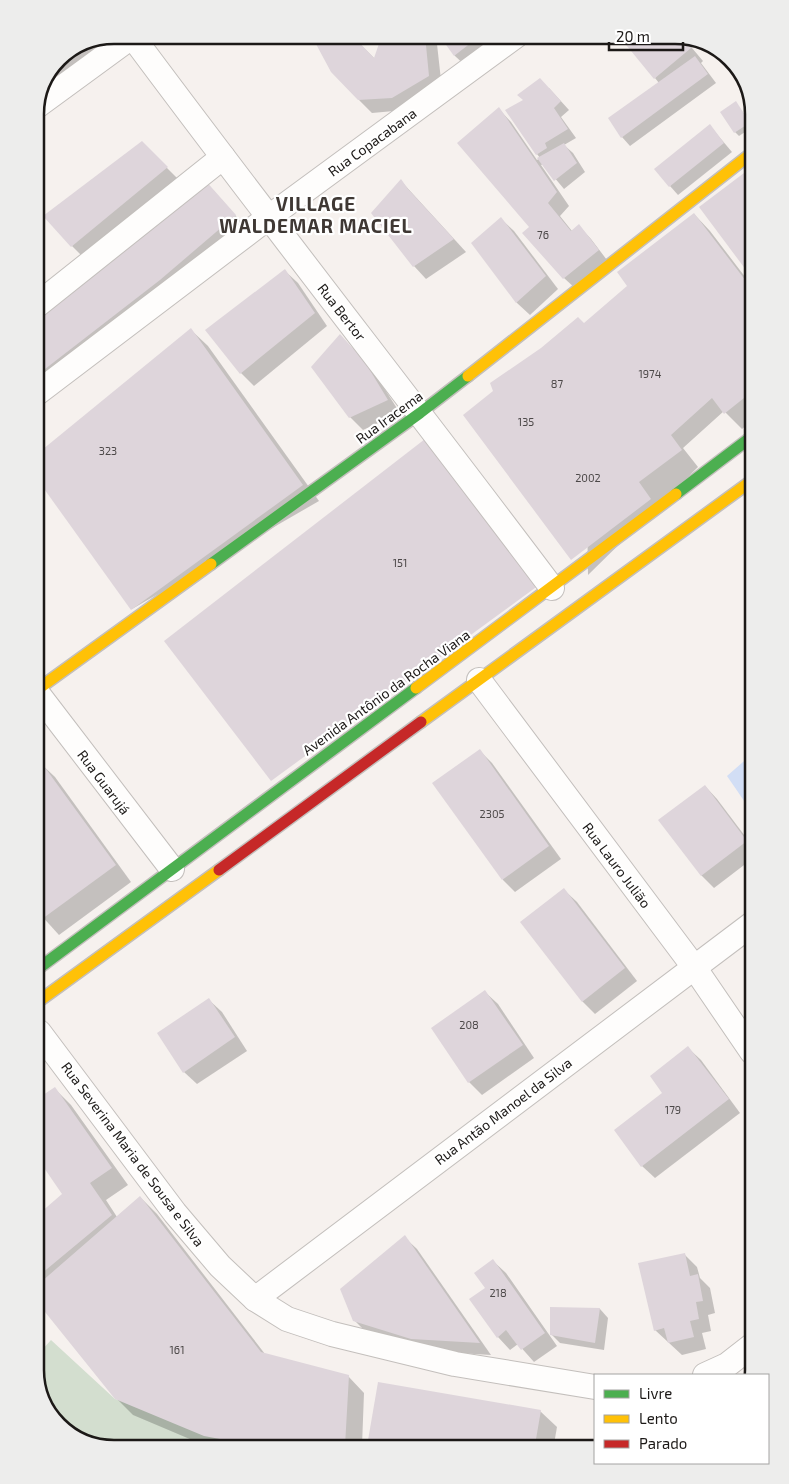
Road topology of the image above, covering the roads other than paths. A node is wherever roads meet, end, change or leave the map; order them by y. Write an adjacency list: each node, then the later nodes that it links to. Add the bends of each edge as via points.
1 (122, 44): 4 (street)
2 (139, 44): 5 (street, Rua Bertor)
3 (505, 44): 7 (street, Rua Copacabana)
4 (45, 100)
5 (223, 157): 7 (street, Rua Bertor); 8 (street)
6 (745, 158): 10 (main road, Rua Iracema)
7 (269, 217): 9 (street, Rua Copacabana); 10 (street, Rua Bertor)
8 (44, 300)
9 (44, 388)
10 (420, 413): 13 (street, Rua Bertor); 15 (main road, Rua Iracema)
11 (745, 442): 13 (main road, Avenida Antônio da Rocha Viana)
12 (745, 486): 14 (main road)
13 (552, 588): 17 (main road, Avenida Antônio da Rocha Viana)
14 (479, 680): 20 (street, Rua Lauro Julião); 21 (main road)
15 (44, 685)
16 (44, 702): 17 (street, Rua Guarujá)
17 (172, 869): 19 (main road, Avenida Antônio da Rocha Viana)
18 (745, 929): 20 (street, Rua Antão Manoel da Silva)
19 (44, 964)
20 (694, 967): 23 (street, Rua Lauro Julião); 24 (street, Rua Antão Manoel da Silva)
21 (44, 997)
22 (44, 1039): 24 (street, Rua Severina Maria de Sousa e Silva, via 175,1213 220,1266)
23 (745, 1042)
24 (255, 1299): 27 (street, Rua Severina Maria de Sousa e Silva, via 287,1319 348,1339 455,1364)
25 (745, 1351): 26 (street, via 727,1365)
26 (707, 1374)
27 (594, 1387)

